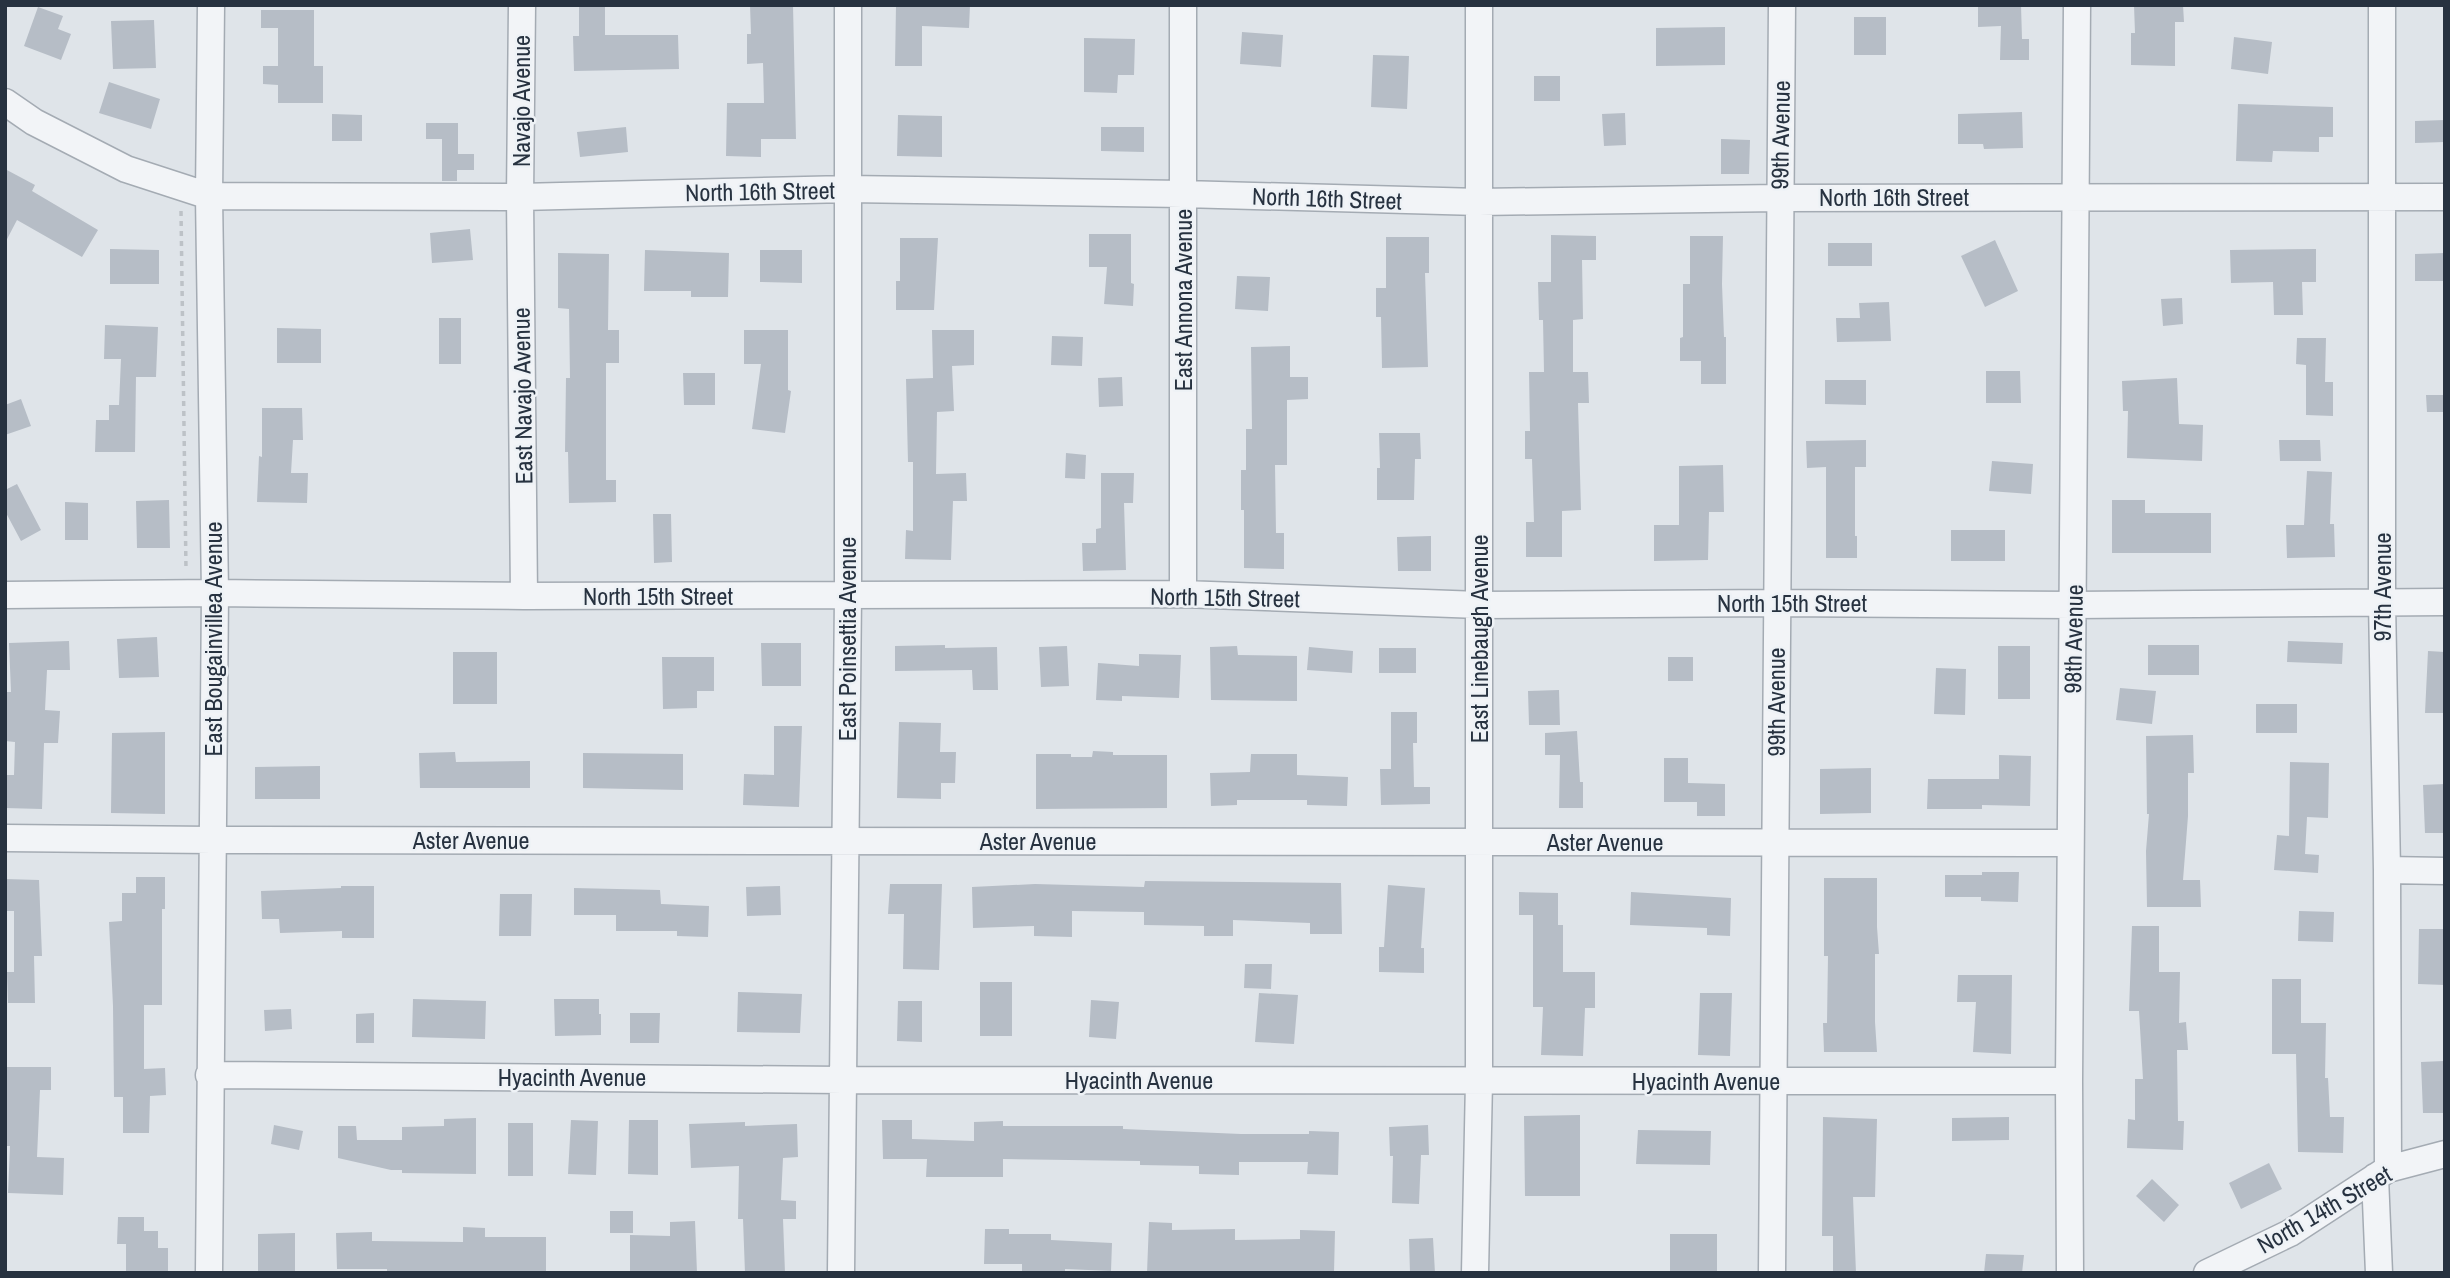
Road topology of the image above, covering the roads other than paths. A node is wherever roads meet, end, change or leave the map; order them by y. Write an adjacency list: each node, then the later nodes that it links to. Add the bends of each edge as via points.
1 (211, 5): 12 (street, East Bougainvillea Avenue)
2 (522, 5): 13 (street, Navajo Avenue)
3 (848, 5): 10 (street, East Poinsettia Avenue)
4 (1183, 5): 11 (street, East Annona Avenue)
5 (1479, 5): 18 (street, East Linebaugh Avenue)
6 (1782, 5): 17 (street, 99th Avenue)
7 (2077, 5): 14 (street, 98th Avenue)
8 (2382, 5): 15 (street, 97th Avenue)
9 (5, 102): 12 (street, North 16th Street, via 126,169)
10 (848, 189): 11 (street, North 16th Street); 13 (street, North 16th Street); 23 (street, East Poinsettia Avenue)
11 (1183, 194): 18 (street, North 16th Street); 20 (street, East Annona Avenue)
12 (209, 196): 13 (street, North 16th Street); 19 (street, East Bougainvillea Avenue)
13 (520, 197): 22 (street, East Navajo Avenue)
14 (2077, 197): 15 (street, North 16th Street); 17 (street, North 16th Street); 28 (street, 98th Avenue)
15 (2382, 197): 16 (street, North 16th Street); 24 (street, 97th Avenue)
16 (2445, 197)
17 (1779, 198): 18 (street, North 16th Street); 26 (street, 99th Avenue)
18 (1479, 202): 27 (street, East Linebaugh Avenue)
19 (215, 593): 21 (street, North 15th Street); 22 (street, North 15th Street); 30 (street, East Bougainvillea Avenue)
20 (1183, 594): 23 (street, North 15th Street); 27 (street, North 15th Street)
21 (5, 595)
22 (524, 596): 23 (street, North 15th Street)
23 (848, 596): 31 (street, East Poinsettia Avenue)
24 (2382, 602): 25 (street, North 15th Street); 28 (street, North 15th Street); 35 (street, 97th Avenue)
25 (2445, 602)
26 (1776, 603): 27 (street, North 15th Street); 28 (street, North 15th Street); 34 (street, 99th Avenue)
27 (1479, 605): 32 (street, East Linebaugh Avenue)
28 (2073, 606): 33 (street, 98th Avenue)
29 (5, 838): 30 (street, Aster Avenue)
30 (212, 840): 31 (street, Aster Avenue); 37 (street, East Bougainvillea Avenue)
31 (846, 840): 32 (street, Aster Avenue); 38 (street, East Poinsettia Avenue)
32 (1479, 841): 34 (street, Aster Avenue); 39 (street, East Linebaugh Avenue)
33 (2070, 843): 34 (street, Aster Avenue); 41 (street, 98th Avenue)
34 (1776, 844): 40 (street, 99th Avenue)
35 (2387, 870): 36 (street); 43 (street, 97th Avenue)
36 (2445, 871)
37 (209, 1074): 38 (street, Hyacinth Avenue); 44 (street, East Bougainvillea Avenue)
38 (843, 1080): 39 (street, Hyacinth Avenue); 45 (street, East Poinsettia Avenue)
39 (1479, 1081): 40 (street, Hyacinth Avenue); 46 (street, East Linebaugh Avenue)
40 (1774, 1081): 41 (street, Hyacinth Avenue); 47 (street, 99th Avenue)
41 (2068, 1081): 48 (street, 98th Avenue)
42 (2445, 1154): 43 (street, North 14th Street)
43 (2382, 1173): 49 (street, North 14th Street, via 2290,1233); 50 (street, 97th Avenue)
44 (209, 1273)
45 (841, 1273)
46 (1475, 1273)
47 (1772, 1273)
48 (2070, 1273)
49 (2207, 1273)
50 (2379, 1273)

